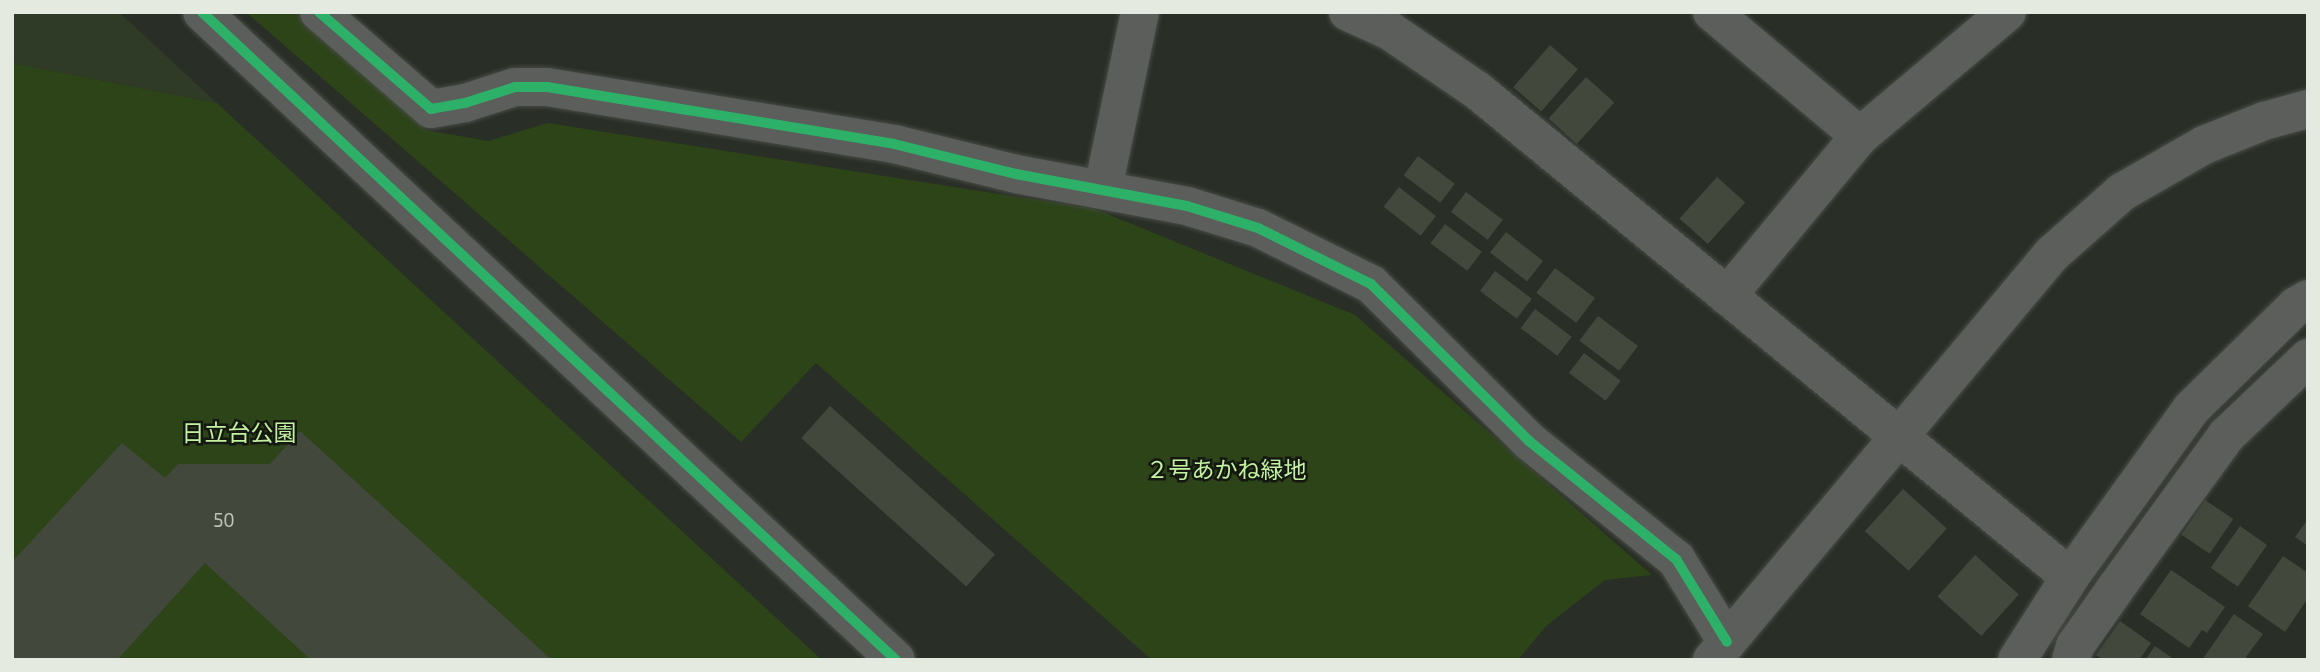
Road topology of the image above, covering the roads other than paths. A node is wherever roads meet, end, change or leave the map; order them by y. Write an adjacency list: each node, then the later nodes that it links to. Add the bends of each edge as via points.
1 (202, 12): 17 (street)
2 (319, 12): 10 (street, via 431,109 515,87 547,87 894,144 1016,174)
3 (1140, 12): 10 (street)
4 (1348, 12): 7 (street)
5 (1712, 12): 9 (street)
6 (2007, 12): 9 (street)
7 (1398, 22): 11 (street)
8 (2308, 109): 14 (street, via 2204,145 2122,192 2052,254)
9 (1860, 136): 11 (street)
10 (1103, 189): 16 (street, via 1187,206 1258,228 1371,284 1529,441 1676,559)
11 (1727, 296): 14 (street)
12 (2308, 299): 15 (street, via 2191,409)
13 (2308, 358): 19 (street, via 2227,435 2075,646)
14 (1900, 438): 15 (street); 16 (street)
15 (2070, 577): 18 (street)
16 (1720, 651)
17 (896, 660)
18 (2017, 660)
19 (2071, 660)

